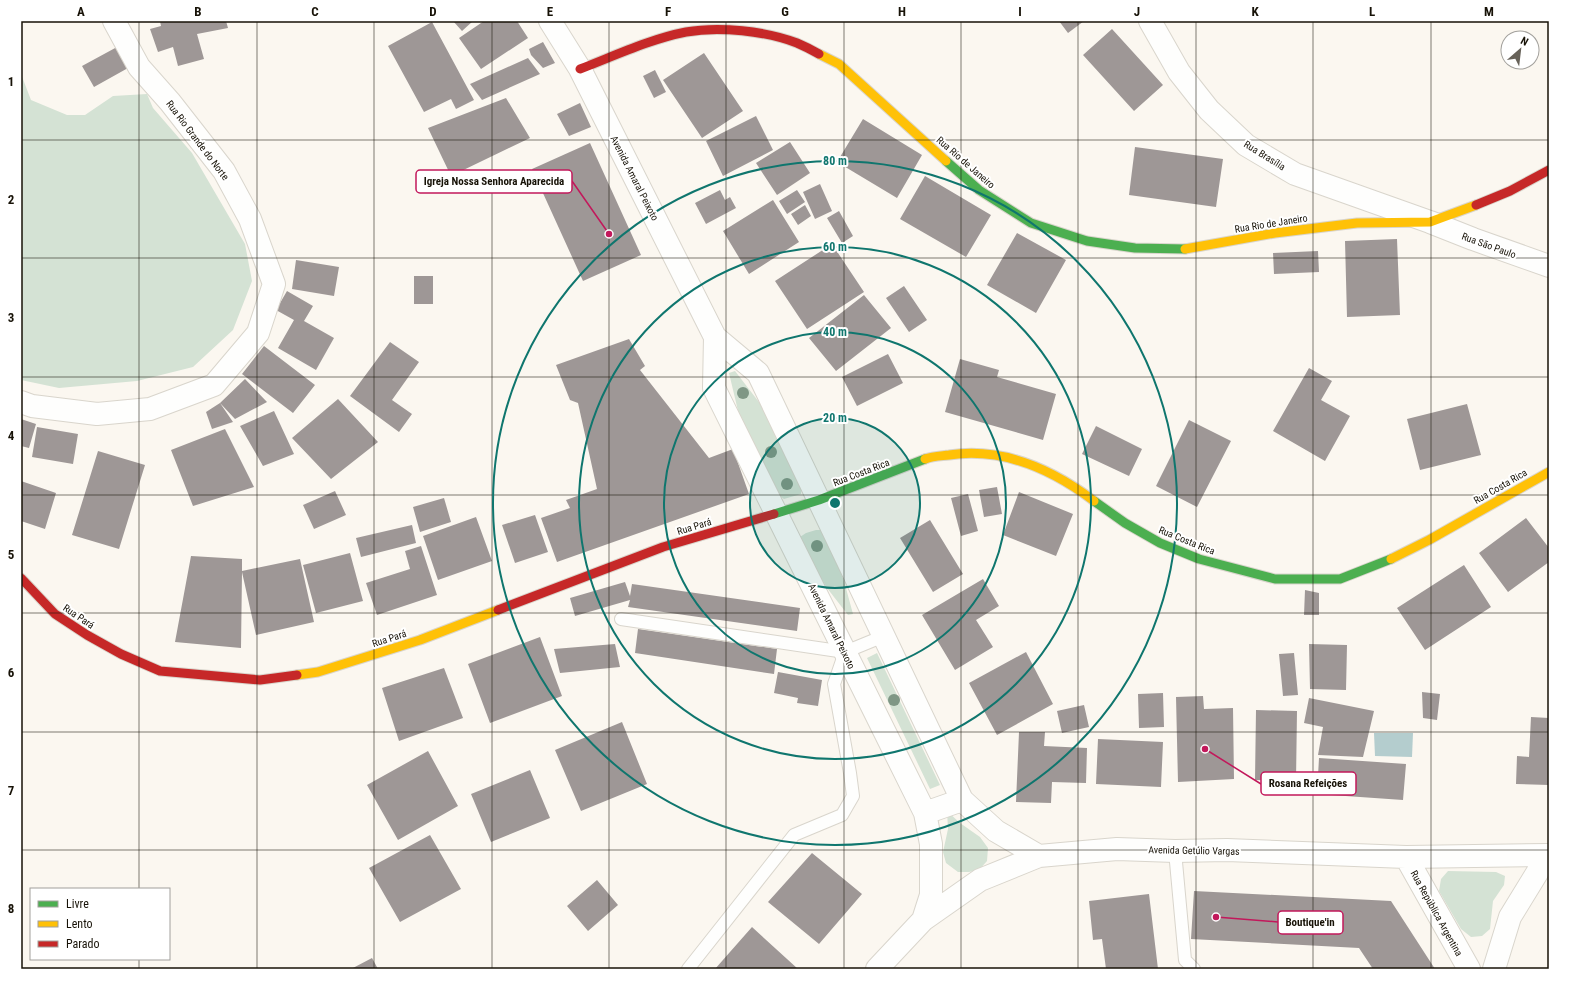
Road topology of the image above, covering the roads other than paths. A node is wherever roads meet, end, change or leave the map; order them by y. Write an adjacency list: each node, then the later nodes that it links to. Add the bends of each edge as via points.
1 (114, 21): 9 (street, Rua Rio Grande do Norte, via 139,67 224,170 250,219 274,284 258,332 214,386 150,409 97,414 32,406)
2 (550, 21): 4 (street, Avenida Amaral Peixoto)
3 (1150, 21): 6 (street, Rua Brasília, via 1179,72 1209,110 1246,145 1295,174)
4 (580, 69): 6 (street, Rua Rio de Janeiro, via 650,42 686,32 720,30 761,34 797,43 839,64 978,190 1031,223 1087,241 1135,248 1183,249 1275,233 1357,223); 8 (street, Avenida Amaral Peixoto)
5 (1549, 170): 6 (street, Rua Rio de Janeiro, via 1465,210)
6 (1430, 222): 7 (street, Rua São Paulo)
7 (1549, 266)
8 (715, 337): 11 (street, Avenida Amaral Peixoto, via 758,373); 12 (street, Avenida Amaral Peixoto, via 714,388)
9 (21, 402)
10 (1549, 472): 11 (street, Rua Costa Rica, via 1429,540 1385,562 1340,579 1275,579 1200,560 1160,543 1125,523 1080,490 1051,473 1022,461 993,454 961,453 931,457)
11 (819, 500): 12 (street, Rua Costa Rica); 15 (street, Avenida Amaral Peixoto)
12 (776, 513): 13 (street, Rua Pará, via 663,547 420,640 318,672 260,680 160,671 121,654 55,614); 16 (street, Avenida Amaral Peixoto)
13 (21, 578)
14 (621, 619): 16 (lane)
15 (884, 636): 16 (lane); 17 (street, Avenida Amaral Peixoto)
16 (845, 652): 18 (street, Avenida Amaral Peixoto); 24 (lane, via 834,684 853,796 842,815 794,834)
17 (962, 800): 18 (street); 21 (street, Avenida Amaral Peixoto, via 996,831)
18 (925, 813): 23 (street, Avenida Amaral Peixoto, via 931,844 931,895)
19 (1175, 851): 21 (street, Avenida Getúlio Vargas, via 1117,849); 22 (street, Avenida Getúlio Vargas, via 1227,850); 26 (lane, via 1185,960)
20 (1549, 855): 22 (street, Avenida Getúlio Vargas); 28 (street, via 1510,917)
21 (1039, 856): 23 (street, Avenida Getúlio Vargas, via 980,880)
22 (1406, 857): 27 (street, Rua República Argentina)
23 (923, 920): 25 (street, Avenida Getúlio Vargas)
24 (688, 969)
25 (877, 969)
26 (1194, 969)
27 (1468, 969)
28 (1494, 969)

